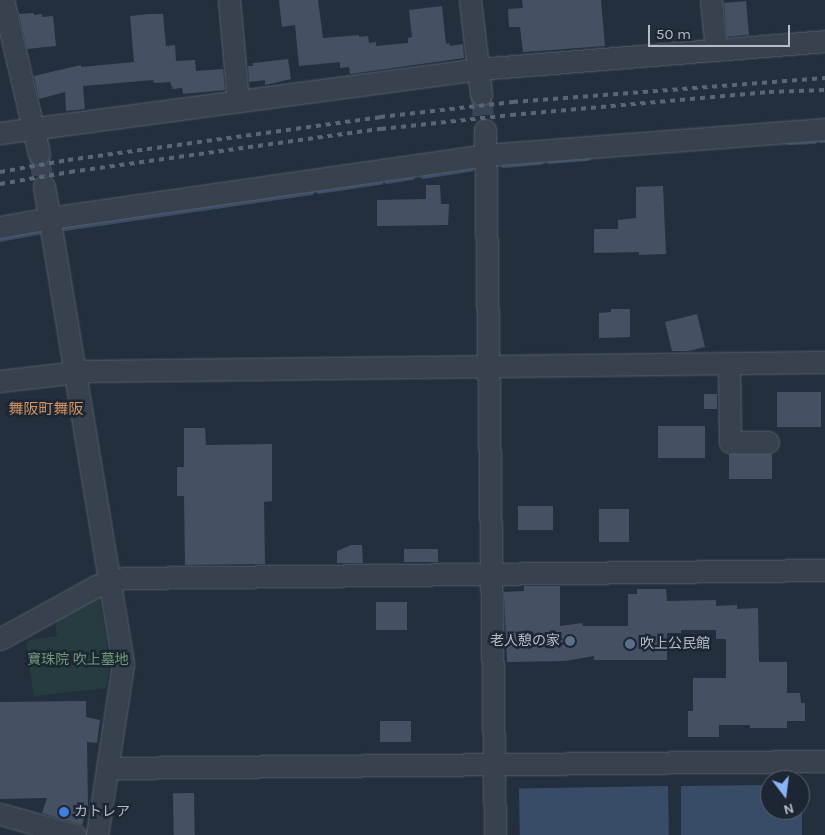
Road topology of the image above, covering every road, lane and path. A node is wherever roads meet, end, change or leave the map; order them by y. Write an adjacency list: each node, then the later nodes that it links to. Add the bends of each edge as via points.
1 (3, 0): 10 (street)
2 (229, 0): 9 (street)
3 (470, 0): 7 (street)
4 (711, 0): 6 (street)
5 (825, 41): 6 (street)
6 (716, 49): 7 (street)
7 (478, 69): 8 (street); 9 (street)
8 (481, 94)
9 (238, 100): 10 (street)
10 (35, 127): 13 (street); 14 (street)
11 (825, 129): 15 (street)
12 (486, 130): 15 (street)
13 (0, 133)
14 (39, 154)
15 (487, 155): 17 (street); 21 (street)
16 (44, 186): 17 (street)
17 (50, 218): 18 (street); 22 (street)
18 (0, 227)
19 (825, 362): 20 (street)
20 (729, 363): 21 (street); 24 (street, via 730,442)
21 (490, 366): 22 (street); 26 (street)
22 (76, 373): 23 (street); 27 (street)
23 (0, 381)
24 (768, 442)
25 (825, 570): 26 (street)
26 (492, 574): 27 (street, via 124,578); 30 (street)
27 (110, 582): 28 (street, via 96,586); 31 (street, via 123,664)
28 (0, 639)
29 (825, 761): 30 (street)
30 (494, 765): 31 (street); 35 (street)
31 (107, 768): 34 (street)
32 (0, 814): 33 (street)
33 (75, 835)
34 (97, 835)
35 (495, 835)

